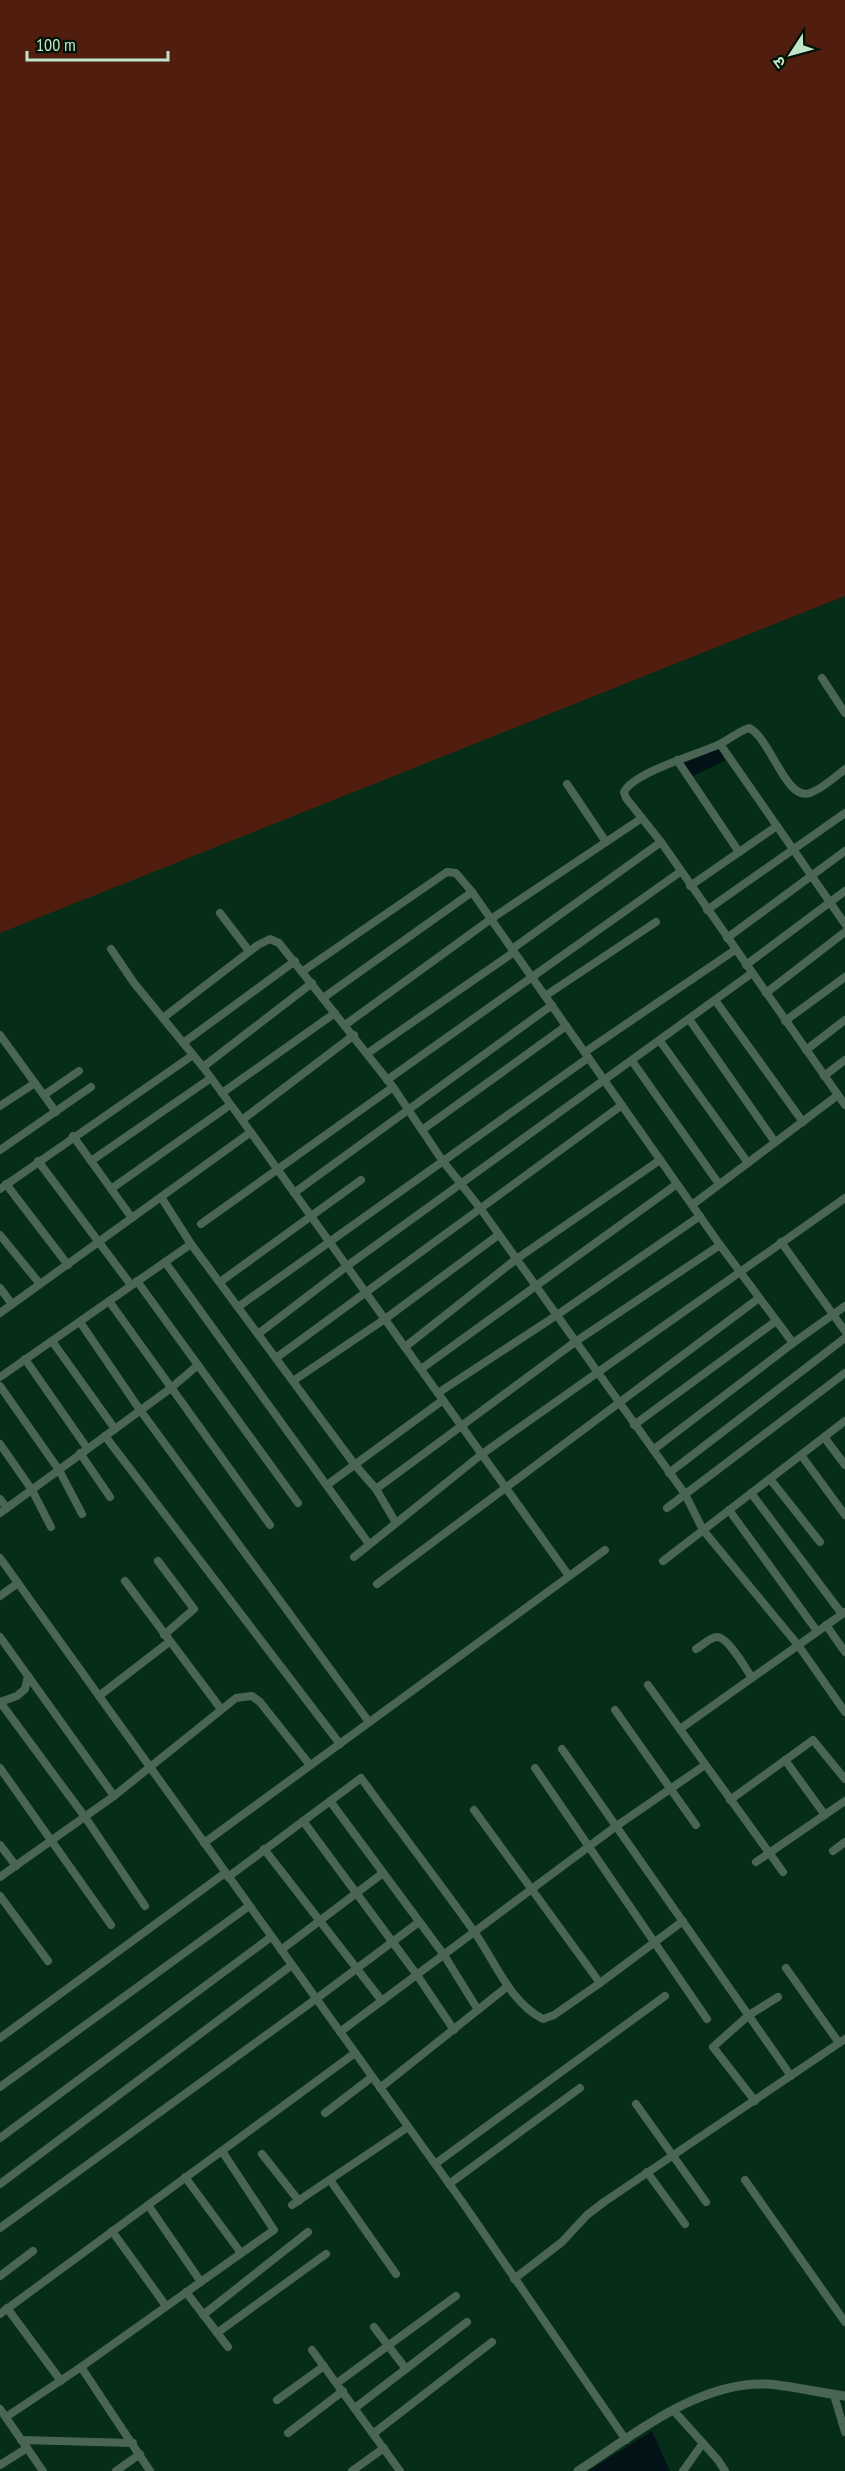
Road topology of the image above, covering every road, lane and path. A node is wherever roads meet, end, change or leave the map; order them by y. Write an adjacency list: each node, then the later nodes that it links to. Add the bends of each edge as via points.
1 (822, 678): 2 (street)
2 (845, 714)
3 (720, 744): 4 (street); 5 (street, via 747,728 752,729 785,778 802,795); 9 (street)
4 (677, 760): 8 (street, via 625,789 626,798); 14 (street)
5 (845, 769)
6 (567, 784): 10 (street)
7 (845, 813): 12 (street)
8 (642, 818): 10 (street); 11 (street)
9 (777, 826): 12 (street); 14 (street)
10 (606, 842): 23 (street)
11 (661, 842): 15 (street); 29 (street)
12 (794, 850): 16 (street); 21 (street)
13 (845, 851): 16 (street)
14 (739, 852): 17 (street)
15 (680, 872): 17 (street); 36 (street)
16 (811, 875): 20 (street); 27 (street)
17 (690, 886): 21 (street)
18 (845, 891): 20 (street)
19 (472, 892): 23 (street); 34 (street, via 456,873 447,872); 41 (street)
20 (830, 902): 25 (street); 33 (street)
21 (707, 910): 27 (street)
22 (220, 913): 31 (street)
23 (492, 919): 29 (street); 49 (street)
24 (656, 922): 40 (street)
25 (845, 924)
26 (845, 932): 39 (street)
27 (727, 938): 30 (street)
28 (111, 949): 45 (street)
29 (513, 950): 36 (street); 56 (street)
30 (735, 950): 33 (street); 58 (street)
31 (249, 951): 32 (street, via 274,939); 45 (street)
32 (295, 961): 34 (street); 54 (street)
33 (746, 965): 35 (street)
34 (303, 971): 38 (street)
35 (752, 973): 39 (street); 42 (street)
36 (531, 976): 40 (street); 67 (street)
37 (845, 977): 48 (street)
38 (312, 983): 41 (street); 61 (street)
39 (766, 993): 48 (street)
40 (545, 996): 43 (street)
41 (323, 998): 44 (street)
42 (715, 1000): 46 (street); 78 (street)
43 (552, 1005): 50 (street); 75 (street)
44 (335, 1013): 49 (street); 69 (street)
45 (163, 1018): 54 (street)
46 (689, 1019): 53 (street); 82 (street)
47 (845, 1020): 55 (street)
48 (785, 1021): 55 (street)
49 (345, 1025): 52 (street)
50 (566, 1026): 58 (street); 79 (street)
51 (0, 1035): 66 (street)
52 (354, 1035): 56 (street); 77 (street)
53 (660, 1041): 60 (street); 88 (street)
54 (183, 1043): 57 (street)
55 (806, 1050): 63 (street)
56 (368, 1053): 67 (street)
57 (192, 1055): 61 (street); 81 (street)
58 (587, 1055): 65 (street); 84 (street)
59 (845, 1060): 63 (street)
60 (632, 1061): 65 (street); 92 (street)
61 (203, 1067): 64 (street)
62 (79, 1071): 70 (street)
63 (824, 1076): 71 (street)
64 (211, 1078): 69 (street); 87 (street)
65 (605, 1081): 73 (street); 93 (street)
66 (35, 1083): 70 (street); 74 (street)
67 (390, 1083): 75 (street); 89 (street)
68 (91, 1087): 76 (street)
69 (222, 1093): 72 (street)
70 (44, 1095): 76 (street)
71 (843, 1100): 78 (street)
72 (230, 1105): 77 (street); 95 (street)
73 (622, 1105): 85 (street); 100 (street)
74 (0, 1106)
75 (408, 1109): 79 (street); 96 (street)
76 (56, 1112): 83 (street)
77 (242, 1120): 80 (street)
78 (803, 1122): 82 (street)
79 (422, 1130): 84 (street)
80 (251, 1132): 89 (street); 97 (street)
81 (73, 1137): 86 (street); 87 (street)
82 (775, 1142): 88 (street)
83 (0, 1150)
84 (442, 1160): 93 (street); 108 (street)
85 (660, 1160): 91 (street); 112 (street)
86 (38, 1161): 94 (street); 107 (street)
87 (91, 1161): 95 (street)
88 (748, 1163): 92 (street)
89 (278, 1170): 96 (street); 104 (street)
90 (361, 1180): 101 (street)
91 (677, 1184): 99 (street); 120 (street)
92 (719, 1184): 99 (street)
93 (460, 1185): 100 (street); 115 (street)
94 (3, 1186): 114 (street)
95 (111, 1189): 103 (street)
96 (294, 1193): 101 (street)
97 (161, 1197): 103 (street); 110 (street)
98 (845, 1198): 109 (street)
99 (692, 1205): 102 (street)
100 (480, 1208): 106 (street); 122 (street)
101 (311, 1216): 108 (street); 117 (street)
102 (700, 1216): 111 (street); 130 (street)
103 (132, 1218): 107 (street)
104 (201, 1224)
105 (0, 1235): 119 (street)
106 (497, 1236): 112 (street); 131 (street)
107 (98, 1241): 114 (street); 118 (street)
108 (329, 1242): 115 (street); 127 (street)
109 (782, 1242): 116 (street); 129 (street)
110 (191, 1244): 113 (street); 117 (street)
111 (720, 1245): 116 (street); 138 (street)
112 (515, 1260): 120 (street); 140 (street)
113 (165, 1262): 118 (street); 170 (street)
114 (68, 1265): 119 (street)
115 (347, 1266): 122 (street); 135 (street)
116 (740, 1273): 123 (street); 145 (street)
117 (220, 1282): 127 (street)
118 (134, 1283): 124 (street); 143 (street)
119 (40, 1284): 125 (street)
120 (535, 1286): 130 (street); 144 (street)
121 (0, 1288): 125 (street)
122 (366, 1293): 131 (street); 141 (street)
123 (759, 1298): 132 (street); 152 (street)
124 (109, 1301): 133 (street); 150 (street)
125 (12, 1304): 128 (street)
126 (845, 1306): 129 (street)
127 (238, 1307): 135 (street)
128 (0, 1313)
129 (833, 1314): 134 (street); 139 (street)
130 (557, 1315): 138 (street); 151 (street)
131 (385, 1319): 140 (street); 148 (street)
132 (776, 1321): 139 (street); 155 (street)
133 (80, 1322): 137 (street); 153 (street)
134 (845, 1331)
135 (258, 1334): 141 (street)
136 (845, 1338): 168 (street)
137 (52, 1341): 142 (street); 157 (street)
138 (575, 1342): 145 (street); 156 (street)
139 (793, 1343): 161 (street)
140 (405, 1347): 144 (street)
141 (276, 1358): 148 (street)
142 (25, 1359): 147 (street); 162 (street)
143 (198, 1365): 150 (street); 178 (street)
144 (420, 1369): 151 (street)
145 (597, 1372): 152 (street); 163 (street)
146 (845, 1373): 175 (street)
147 (0, 1377)
148 (293, 1381): 165 (street)
149 (0, 1386): 167 (street)
150 (171, 1388): 153 (street); 185 (street)
151 (441, 1397): 156 (street); 165 (street)
152 (618, 1403): 155 (street); 171 (street)
153 (140, 1410): 157 (street); 216 (street)
154 (845, 1421): 159 (street)
155 (634, 1425): 161 (street)
156 (461, 1426): 163 (street); 172 (street)
157 (115, 1429): 158 (street)
158 (105, 1436): 162 (street); 218 (street)
159 (824, 1437): 164 (street); 166 (street)
160 (0, 1444): 173 (street)
161 (653, 1450): 168 (street)
162 (83, 1451): 167 (street); 176 (street)
163 (482, 1455): 171 (street); 184 (street)
164 (801, 1455): 169 (street); 183 (street)
165 (355, 1465): 170 (street); 172 (street)
166 (845, 1465)
167 (59, 1470): 173 (street); 182 (street)
168 (669, 1473): 175 (street)
169 (770, 1479): 174 (street); 188 (street)
170 (327, 1485): 189 (street)
171 (506, 1487): 195 (street); 198 (street)
172 (376, 1489): 184 (street)
173 (32, 1490): 181 (street); 186 (street)
174 (751, 1493): 180 (street); 200 (street)
175 (685, 1494): 179 (street); 187 (street)
176 (110, 1497)
177 (0, 1499): 181 (street)
178 (298, 1503)
179 (667, 1508)
180 (729, 1510): 187 (street); 202 (street)
181 (3, 1511)
182 (82, 1514)
183 (845, 1515)
184 (396, 1523): 189 (street)
185 (270, 1525)
186 (51, 1527)
187 (703, 1530): 194 (street); 205 (street)
188 (820, 1542)
189 (369, 1544): 191 (street)
190 (605, 1550): 195 (street)
191 (354, 1557)
192 (0, 1558): 197 (street)
193 (158, 1561): 204 (street, via 194,1610)
194 (663, 1561)
195 (569, 1576): 216 (street)
196 (125, 1581): 204 (street)
197 (18, 1583): 199 (street); 211 (street)
198 (377, 1584)
199 (0, 1596)
200 (843, 1613): 201 (street)
201 (826, 1625): 202 (street); 207 (street)
202 (818, 1631): 205 (street)
203 (0, 1637): 208 (street)
204 (167, 1638): 211 (street); 213 (street)
205 (798, 1645): 209 (street); 215 (street)
206 (696, 1649): 209 (street, via 721,1638)
207 (845, 1652)
208 (28, 1676): 212 (street, via 25,1689); 228 (street)
209 (752, 1678): 217 (street)
210 (648, 1685): 217 (street)
211 (99, 1696): 224 (street)
212 (0, 1702): 234 (street)
213 (221, 1708): 222 (street, via 236,1698 252,1696); 224 (street)
214 (615, 1710): 227 (street)
215 (845, 1712)
216 (369, 1722): 218 (street)
217 (680, 1729): 221 (street)
218 (340, 1744): 222 (street)
219 (562, 1749): 237 (street)
220 (785, 1760): 226 (street, via 813,1740); 229 (street); 233 (street)
221 (705, 1765): 227 (street); 229 (street)
222 (310, 1766): 240 (street)
223 (0, 1768): 238 (street)
224 (150, 1768): 228 (street); 240 (street)
225 (535, 1768): 242 (street)
226 (845, 1779)
227 (671, 1789): 236 (street); 237 (street)
228 (114, 1796): 234 (street)
229 (730, 1800): 245 (street)
230 (330, 1801): 235 (street); 249 (street); 261 (street, via 361,1778)
231 (845, 1801): 233 (street)
232 (474, 1810): 252 (street)
233 (825, 1815): 245 (street)
234 (85, 1817): 238 (street); 255 (street)
235 (303, 1821): 243 (street); 253 (street)
236 (696, 1825)
237 (615, 1827): 242 (street); 258 (street)
238 (52, 1840): 247 (street); 260 (street)
239 (845, 1842): 244 (street)
240 (204, 1843): 250 (street)
241 (0, 1845): 247 (street)
242 (588, 1848): 252 (street); 264 (street)
243 (264, 1850): 250 (street); 257 (street)
244 (833, 1851)
245 (768, 1853): 246 (street); 248 (street)
246 (756, 1862)
247 (16, 1866): 251 (street)
248 (783, 1872)
249 (383, 1873): 253 (street); 259 (street)
250 (227, 1875): 256 (street); 283 (street)
251 (0, 1877)
252 (531, 1890): 261 (street); 272 (street)
253 (357, 1894): 257 (street); 263 (street)
254 (0, 1896): 267 (street)
255 (145, 1906)
256 (249, 1906): 262 (street); 288 (street)
257 (321, 1921): 265 (street); 270 (street)
258 (682, 1921): 264 (street); 279 (street)
259 (419, 1922): 263 (street); 266 (street)
260 (111, 1925)
261 (475, 1932): 266 (street); 273 (street)
262 (271, 1937): 265 (street); 295 (street)
263 (392, 1942): 270 (street); 271 (street)
264 (655, 1943): 272 (street); 280 (street)
265 (281, 1950): 268 (street)
266 (444, 1955): 271 (street); 278 (street)
267 (48, 1961)
268 (292, 1965): 276 (street); 304 (street)
269 (786, 1968): 284 (street)
270 (356, 1969): 276 (street); 277 (street)
271 (417, 1975): 277 (street); 281 (street)
272 (600, 1983): 273 (street, via 543,2019 533,2014)
273 (508, 1986): 278 (street)
274 (664, 1996): 299 (street)
275 (778, 1997): 279 (street)
276 (316, 1999): 282 (street); 309 (street)
277 (382, 2001): 282 (street)
278 (478, 2010): 281 (street)
279 (749, 2015): 286 (street); 291 (street, via 714,2048)
280 (707, 2019)
281 (454, 2030): 289 (street)
282 (340, 2032): 285 (street)
283 (0, 2038)
284 (842, 2041): 286 (street)
285 (355, 2053): 287 (street); 296 (street)
286 (791, 2076): 291 (street)
287 (372, 2077): 289 (street); 293 (street)
288 (0, 2087)
289 (380, 2088): 294 (street)
290 (580, 2088): 305 (street)
291 (755, 2101): 298 (street)
292 (636, 2104): 298 (street)
293 (325, 2113)
294 (408, 2127): 299 (street); 302 (street)
295 (0, 2138)
296 (222, 2151): 301 (street); 313 (street, via 274,2230)
297 (262, 2154): 302 (street, via 296,2203)
298 (673, 2155): 300 (street); 306 (street)
299 (435, 2164): 305 (street)
300 (647, 2172): 308 (street); 317 (street, via 587,2215 562,2242)
301 (185, 2177): 307 (street); 313 (street)
302 (330, 2180): 315 (street)
303 (745, 2180): 325 (street)
304 (0, 2184)
305 (449, 2184): 317 (street)
306 (706, 2202)
307 (148, 2205): 310 (street); 318 (street)
308 (685, 2224)
309 (0, 2228)
310 (112, 2231): 321 (street); 322 (street)
311 (308, 2232): 323 (street)
312 (33, 2251): 316 (street)
313 (241, 2253): 318 (street)
314 (326, 2254): 327 (street)
315 (396, 2274)
316 (0, 2276)
317 (514, 2279): 349 (street)
318 (201, 2282): 319 (street)
319 (186, 2292): 321 (street); 323 (street)
320 (456, 2296): 329 (street)
321 (166, 2306): 333 (street)
322 (4, 2311): 335 (street)
323 (203, 2315): 327 (street)
324 (467, 2322): 334 (street)
325 (845, 2322)
326 (375, 2327): 329 (street)
327 (217, 2333): 330 (street)
328 (492, 2342): 347 (street)
329 (388, 2345): 334 (street); 336 (street)
330 (228, 2347)
331 (312, 2350): 332 (street)
332 (324, 2366): 336 (street); 340 (street)
333 (81, 2367): 335 (street); 350 (street)
334 (406, 2369): 341 (street)
335 (61, 2381): 344 (street)
336 (337, 2383): 337 (street)
337 (343, 2391): 341 (street); 346 (street)
338 (834, 2395): 339 (street); 343 (street, via 766,2384 733,2386 700,2396); 345 (street)
339 (845, 2396)
340 (277, 2400)
341 (355, 2408): 347 (street)
342 (0, 2409): 344 (street)
343 (674, 2411): 349 (street); 351 (street)
344 (6, 2417): 348 (street)
345 (845, 2432)
346 (288, 2433)
347 (374, 2433): 353 (street)
348 (21, 2440): 350 (street); 352 (street)
349 (626, 2440): 361 (street)
350 (134, 2443): 354 (street)
351 (703, 2443): 362 (street); 363 (street)
352 (27, 2448): 355 (street); 356 (street)
353 (384, 2448): 359 (street); 360 (street)
354 (140, 2454): 357 (street); 358 (street)
355 (0, 2465)
356 (43, 2471)
357 (116, 2471)
358 (150, 2471)
359 (352, 2471)
360 (400, 2471)
361 (578, 2471)
362 (683, 2471)
363 (725, 2471)

